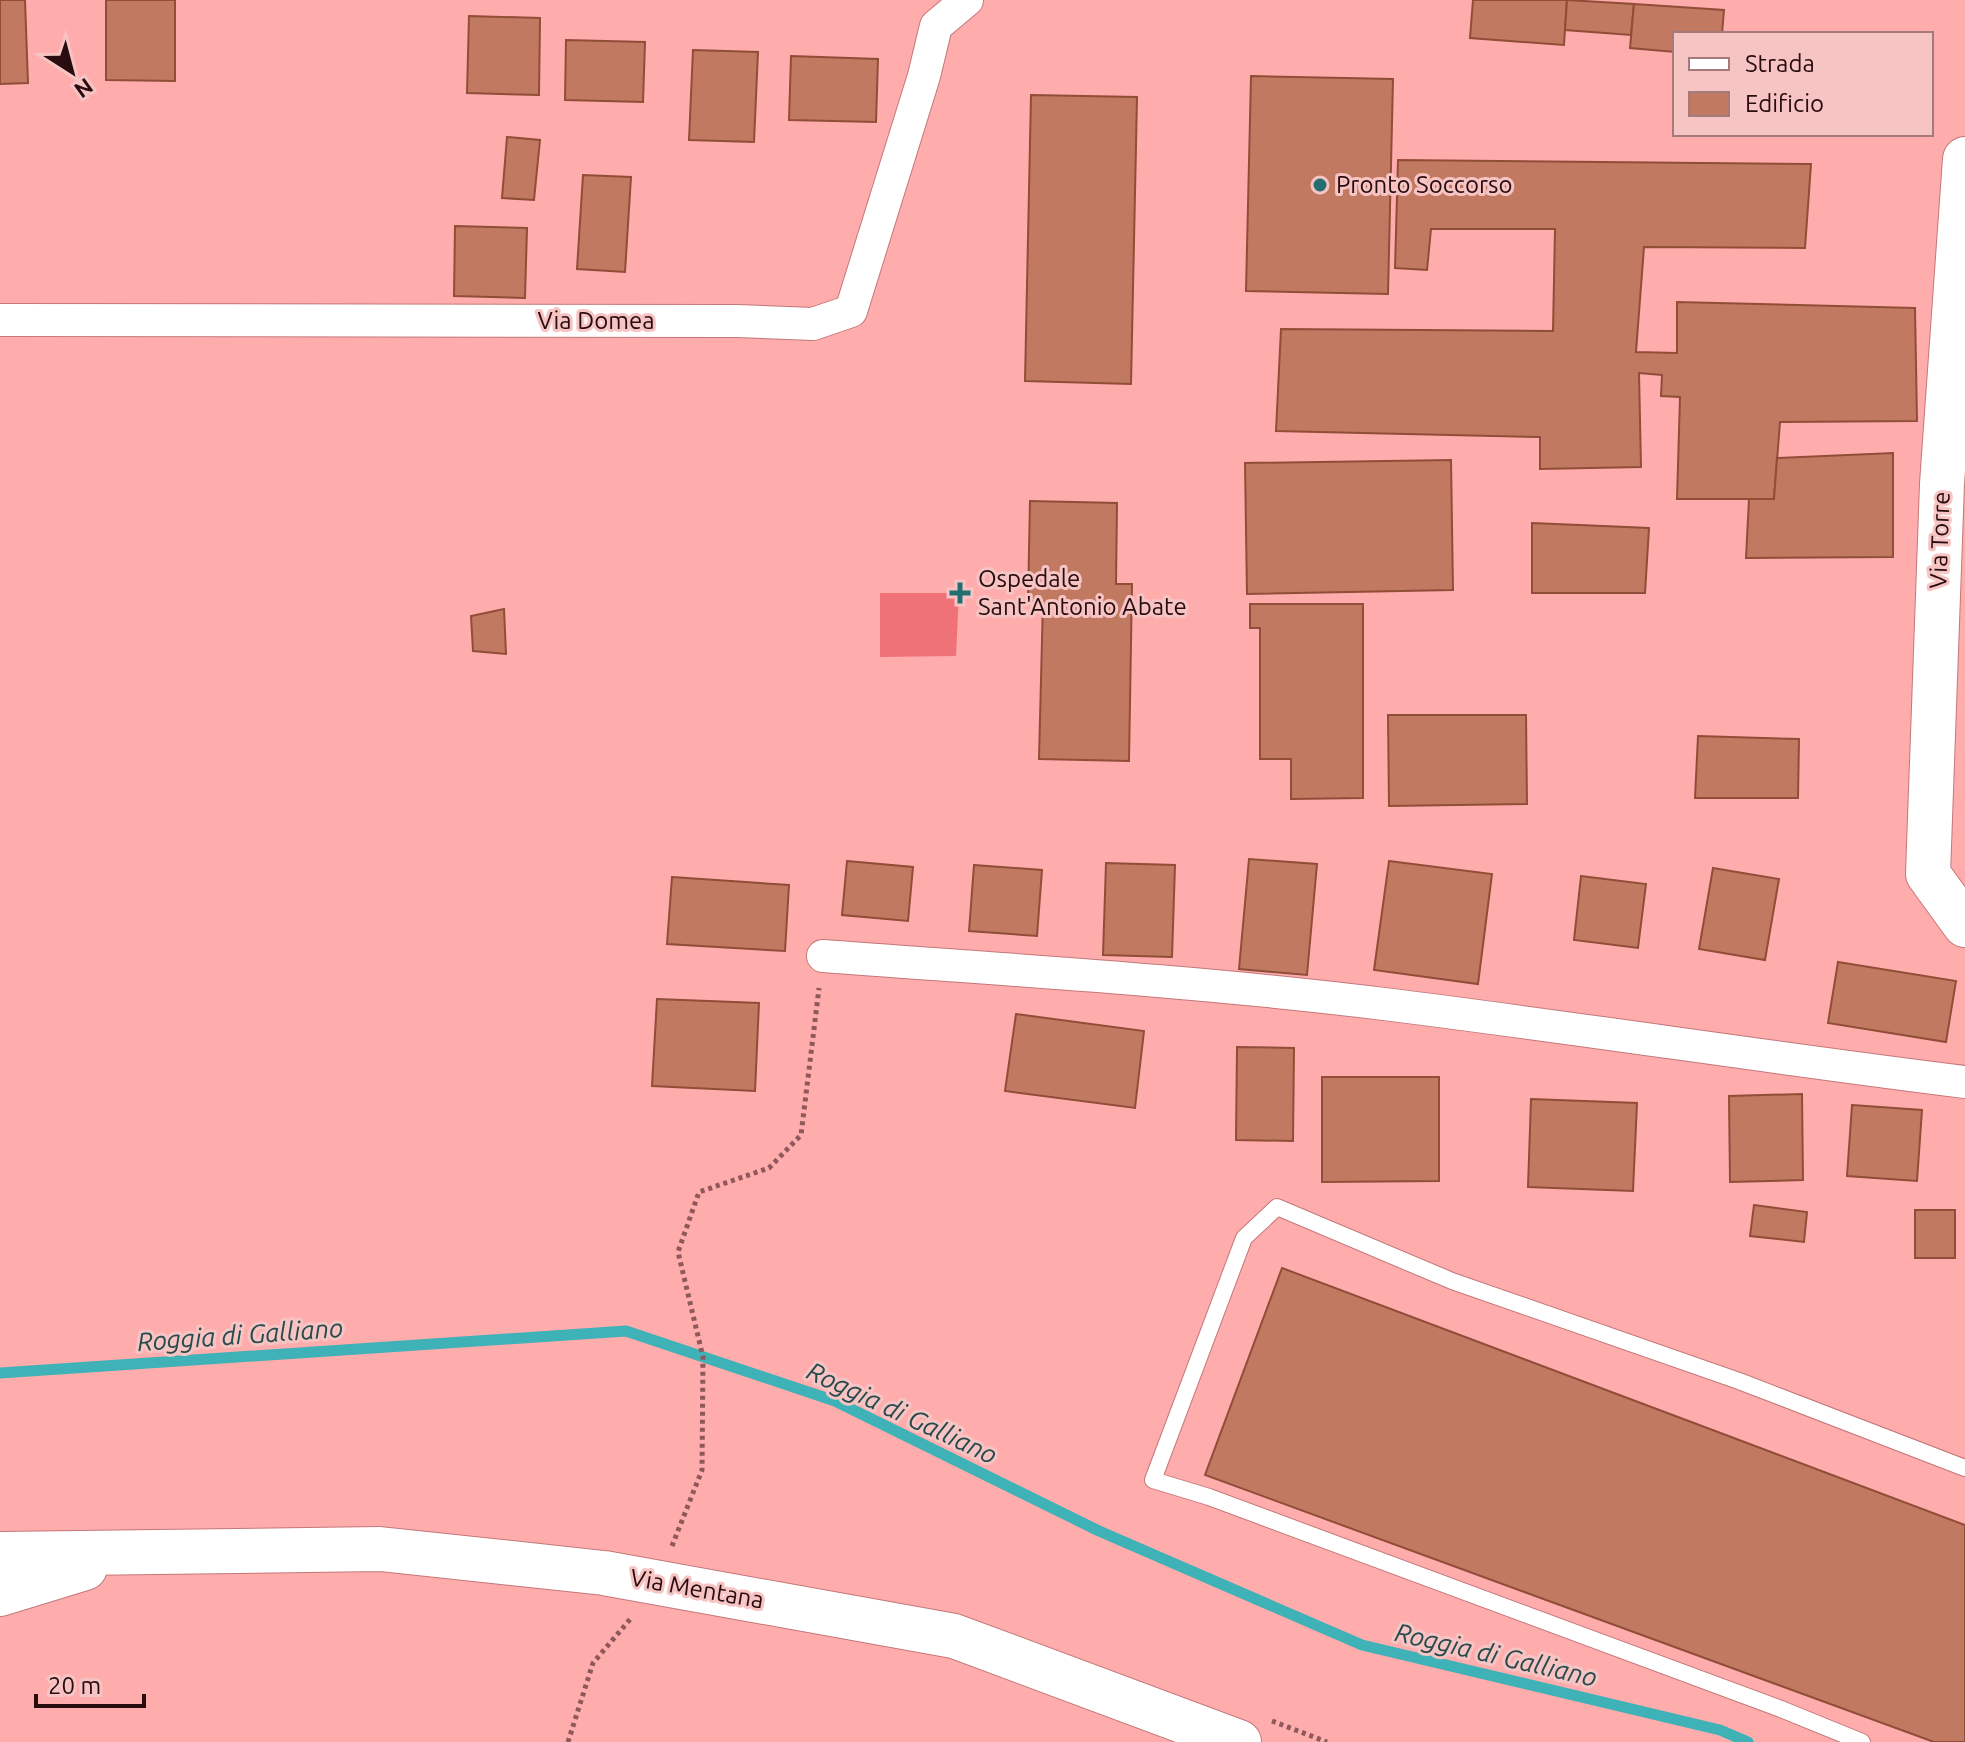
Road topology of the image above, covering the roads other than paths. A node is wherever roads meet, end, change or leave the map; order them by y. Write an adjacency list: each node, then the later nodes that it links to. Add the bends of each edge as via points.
1 (967, 0): 3 (street, Via Domea, via 936,26 851,311 813,324)
2 (1965, 159): 4 (street, Via Torre)
3 (0, 320)
4 (1954, 472): 5 (street, Via Torre, via 1928,874)
5 (1965, 925)
6 (823, 956): 7 (street, via 1382,1004)
7 (1965, 1082)
8 (1965, 1468): 13 (lane, via 1739,1381 1452,1281 1277,1207 1244,1238 1153,1480)
9 (0, 1554): 10 (street, Via Mentana)
10 (134, 1554): 11 (street, Via Mentana); 12 (street, Via Mentana, via 380,1549 604,1573 954,1636)
11 (0, 1594)
12 (1239, 1742)
13 (1862, 1742)

